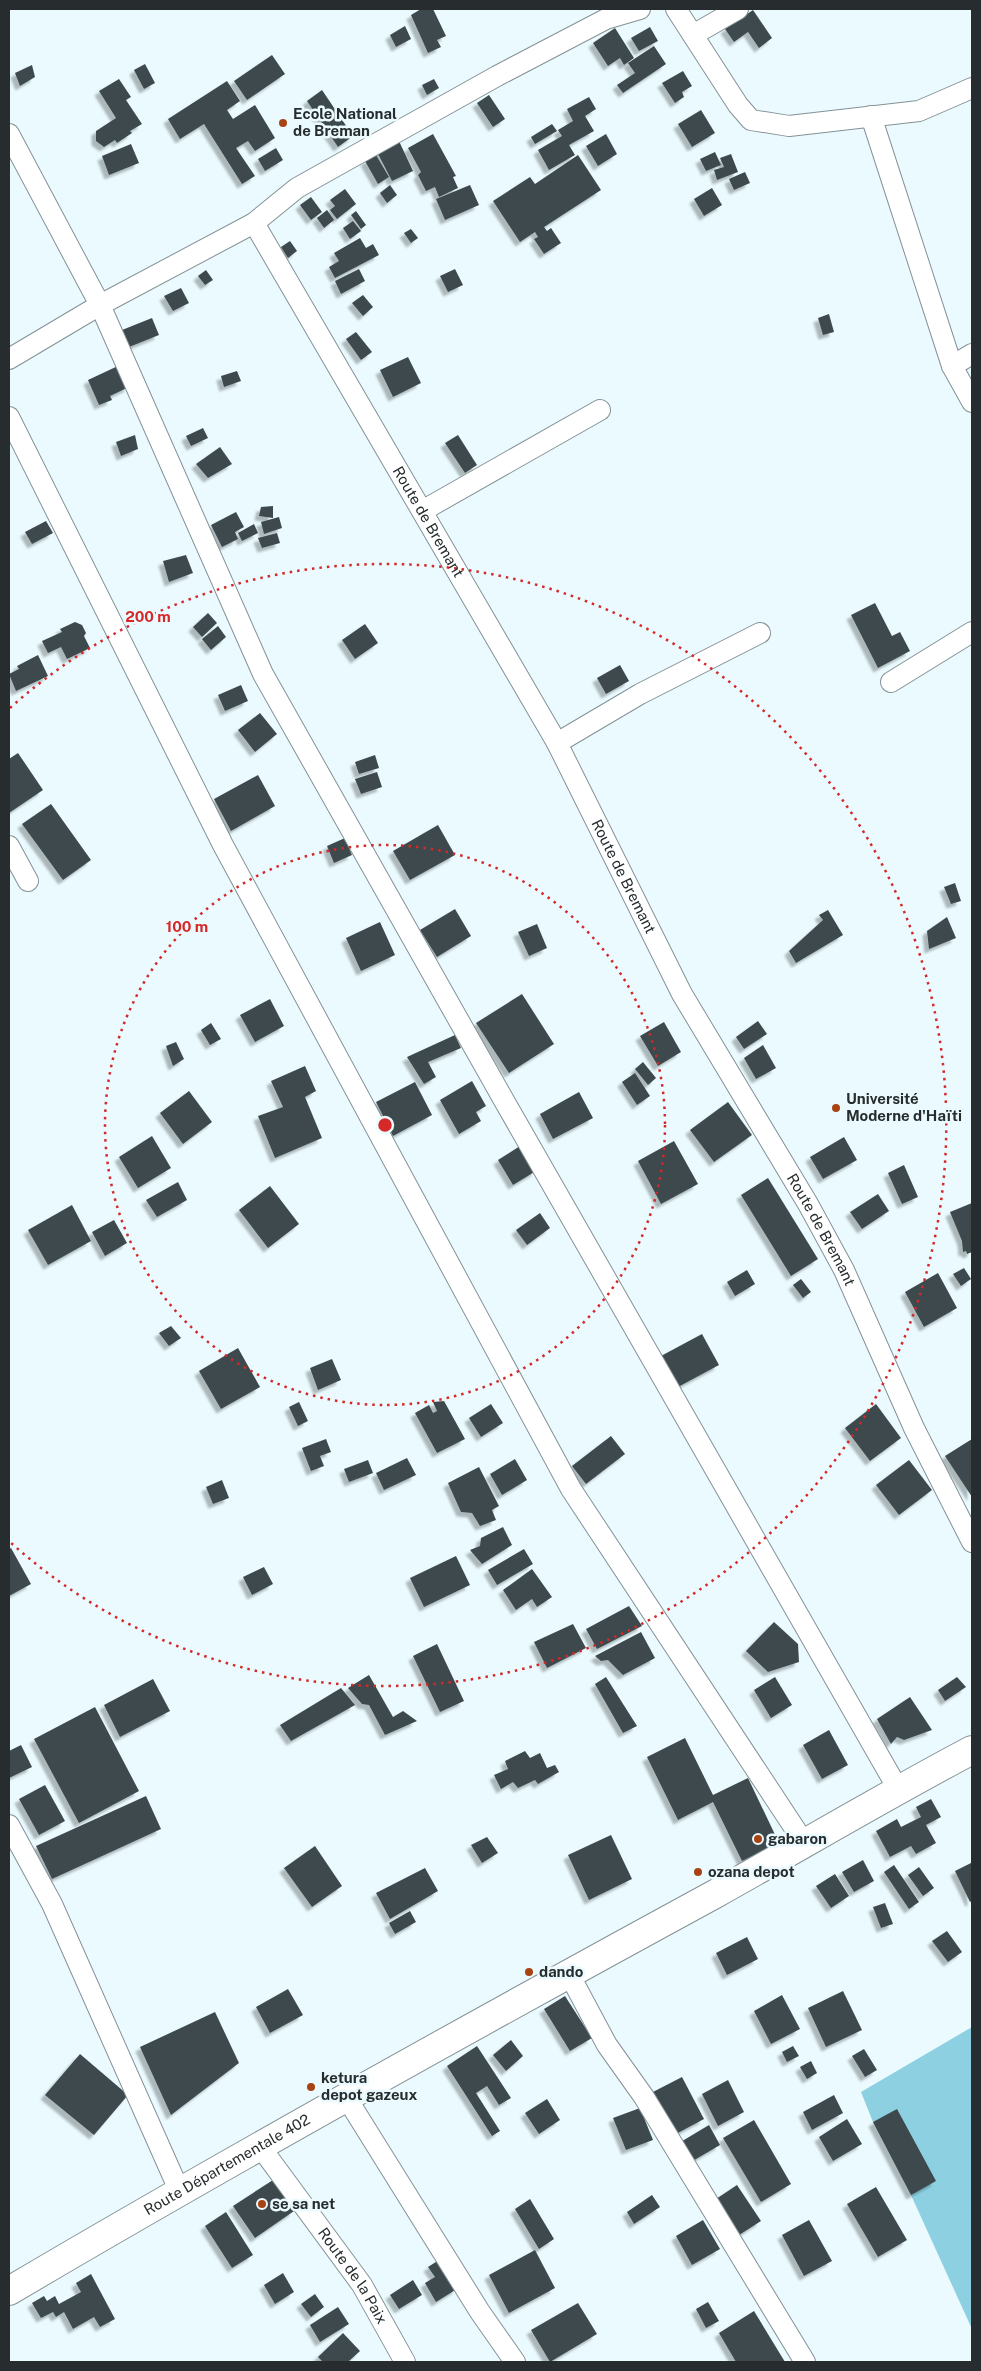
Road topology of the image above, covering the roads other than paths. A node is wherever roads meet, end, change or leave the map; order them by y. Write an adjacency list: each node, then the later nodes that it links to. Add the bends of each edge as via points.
1 (640, 9): 8 (street, via 606,19 497,76 297,188)
2 (676, 9): 4 (street)
3 (738, 9): 4 (street)
4 (693, 35): 6 (street, via 751,120 789,126)
5 (972, 88): 6 (street, via 918,111)
6 (871, 116): 12 (street)
7 (9, 134): 9 (street)
8 (254, 223): 9 (street); 16 (street, Route de Bremant)
9 (100, 304): 11 (street); 25 (street, via 263,674)
10 (972, 354): 12 (street)
11 (9, 359)
12 (952, 366): 13 (street)
13 (972, 402)
14 (600, 410): 16 (street)
15 (9, 417): 27 (street, via 223,845 571,1489)
16 (422, 512): 20 (street, Route de Bremant)
17 (972, 632): 19 (street)
18 (760, 633): 20 (street, via 640,694)
19 (891, 682)
20 (557, 743): 23 (street, Route de Bremant, via 682,994 844,1270 914,1428)
21 (9, 846): 22 (street)
22 (28, 881)
23 (972, 1542)
24 (972, 1750): 25 (main road, Route Départementale 402)
25 (898, 1789): 27 (main road, Route Départementale 402)
26 (9, 1825): 31 (street, via 52,1904)
27 (805, 1844): 28 (main road, Route Départementale 402)
28 (569, 1974): 29 (main road, Route Départementale 402); 35 (street, via 607,2045 644,2097)
29 (346, 2096): 30 (main road, Route Départementale 402); 34 (street, via 480,2312)
30 (259, 2145): 31 (main road, Route Départementale 402); 33 (street, Route de la Paix, via 362,2285)
31 (180, 2190): 32 (main road, Route Départementale 402)
32 (9, 2292)
33 (405, 2362)
34 (515, 2362)
35 (805, 2362)

